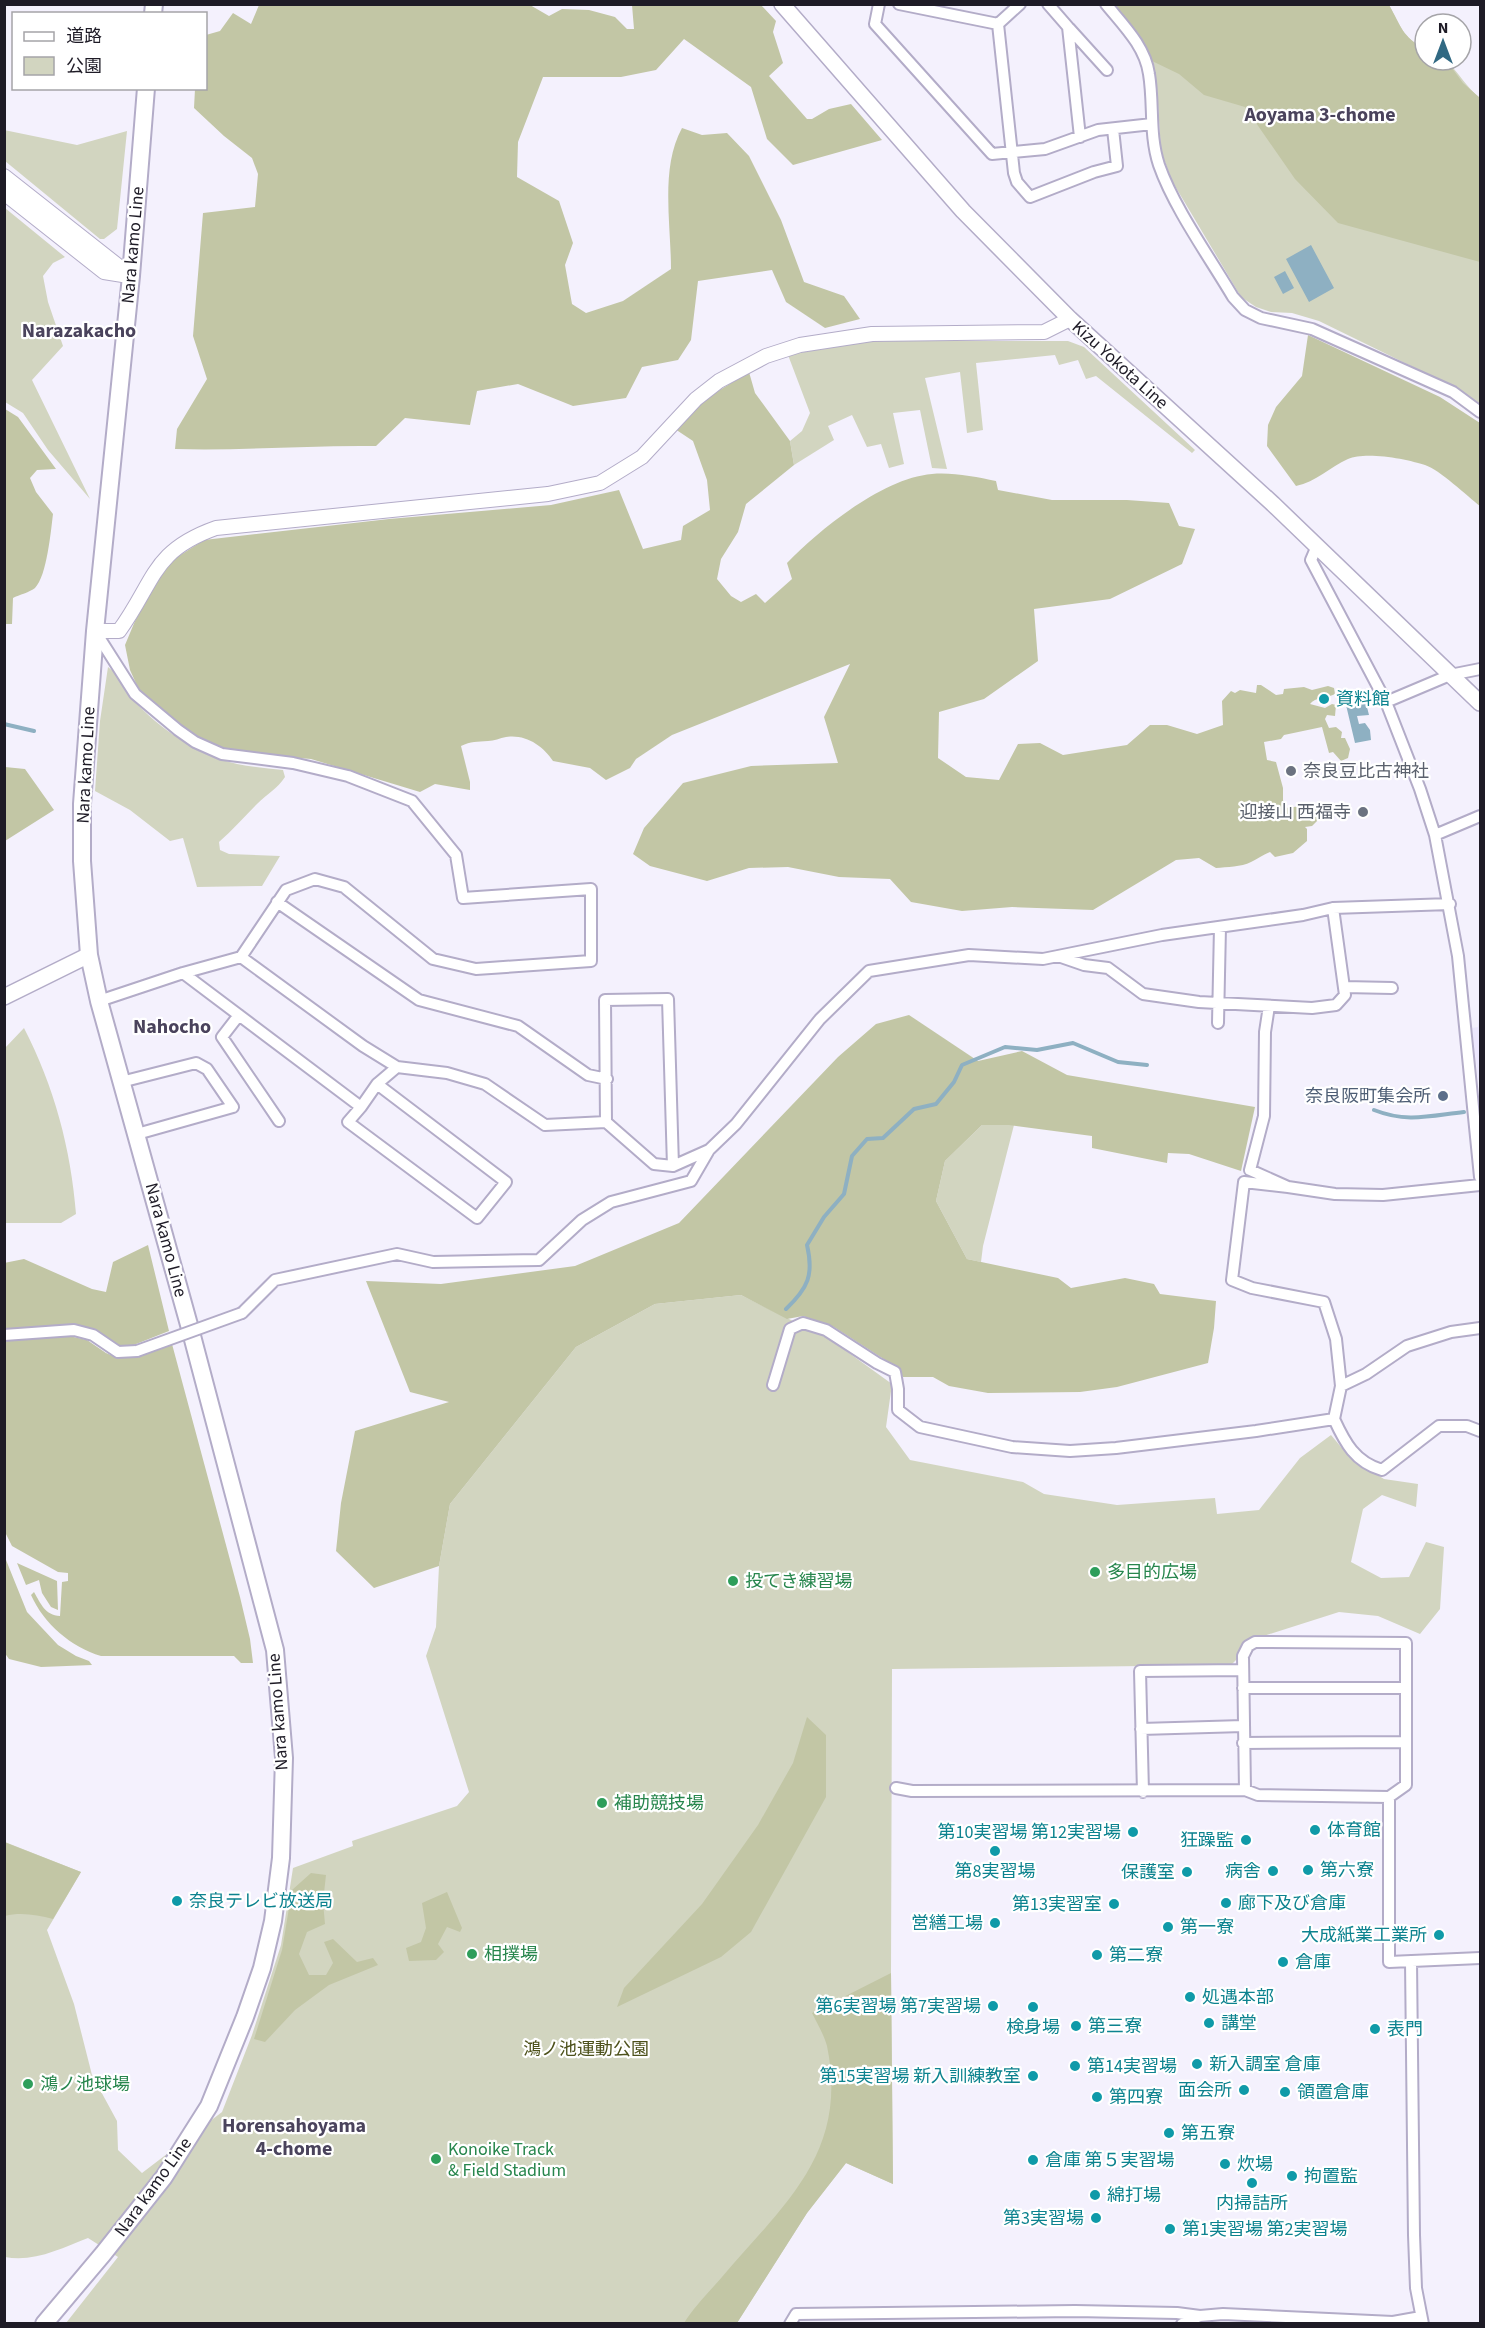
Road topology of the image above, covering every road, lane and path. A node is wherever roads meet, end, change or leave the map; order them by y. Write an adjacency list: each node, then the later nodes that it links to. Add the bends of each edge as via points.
1 (782, 4): 18 (main road, Kizu Yokota Line, via 963,211)
2 (879, 4): 14 (street, via 875,24 941,99 992,154)
3 (899, 4): 7 (street)
4 (1020, 4): 7 (street)
5 (1048, 4): 8 (street)
6 (1106, 4): 11 (street, via 1144,57 1149,73)
7 (998, 24): 14 (street)
8 (1068, 27): 9 (street); 13 (street)
9 (1107, 70)
10 (146, 90): 17 (main road, Nara kamo Line)
11 (1152, 124): 12 (street); 19 (street, via 1155,149 1167,183 1233,297 1245,310 1261,318 1321,333 1453,392)
12 (1113, 129): 13 (street); 14 (street, via 1117,166 1030,197 1017,182)
13 (1080, 137): 14 (street, via 1045,149)
14 (1011, 153)
15 (4, 176): 17 (street)
16 (4, 193): 17 (street, via 104,272)
17 (131, 276): 21 (main road, Nara kamo Line)
18 (1070, 319): 20 (main road, Kizu Yokota Line); 21 (street, via 1044,332 872,334 800,345 766,356 719,381 672,422 642,457 600,483 548,494 216,528 168,555 152,574 119,631)
19 (1480, 412)
20 (1317, 546): 23 (main road, Kizu Yokota Line); 24 (street, via 1311,560)
21 (95, 631): 28 (street, via 135,694 195,742 222,753 348,776 412,801 456,855 463,898 591,889 591,961 476,969 433,958 344,887 315,879 286,891); 32 (main road, Nara kamo Line, via 82,804)
22 (1480, 669): 23 (street)
23 (1450, 675): 24 (street); 25 (main road, Kizu Yokota Line)
24 (1386, 702): 27 (street)
25 (1480, 704)
26 (1480, 816): 27 (street)
27 (1435, 835): 29 (street)
28 (277, 902): 34 (street); 45 (street, via 420,1000 518,1026 588,1075)
29 (1450, 904): 30 (street); 54 (street)
30 (1333, 908): 31 (street); 36 (street)
31 (1220, 927): 33 (street); 40 (street)
32 (89, 955): 38 (main road); 39 (main road, Nara kamo Line)
33 (1057, 956): 40 (street, via 1108,968 1143,994); 52 (street, via 969,955 869,971 820,1019 736,1124)
34 (241, 957): 35 (street); 44 (street)
35 (183, 973): 39 (street); 42 (street)
36 (1344, 987): 37 (street); 41 (street, via 1345,995 1336,1005)
37 (1392, 988)
38 (4, 997)
39 (99, 1001): 46 (main road, Nara kamo Line)
40 (1219, 1003): 41 (street); 43 (street)
41 (1269, 1006): 56 (street, via 1264,1116 1250,1170)
42 (239, 1015): 48 (street); 49 (street, via 222,1037)
43 (1218, 1023)
44 (397, 1067): 47 (street); 50 (street, via 447,1073 485,1084 545,1125)
45 (607, 1079): 50 (street); 53 (street, via 605,1000 668,999)
46 (121, 1082): 51 (main road, Nara kamo Line); 51 (street, via 196,1063 207,1069 233,1107)
47 (377, 1084): 48 (street); 48 (street, via 506,1182 477,1218 348,1122)
48 (361, 1107)
49 (279, 1121)
50 (606, 1122): 53 (street, via 654,1164)
51 (137, 1134): 80 (main road, Nara kamo Line, via 275,1650 284,1758 281,1858 262,1968 209,2106 164,2177)
52 (709, 1150): 53 (street); 58 (street, bridge, via 691,1181 611,1202 582,1220 539,1260 433,1262 397,1254 275,1280 242,1313 137,1351 118,1352 93,1335 74,1330)
53 (673, 1166)
54 (1480, 1177)
55 (1480, 1185): 56 (street, via 1383,1195 1335,1194)
56 (1288, 1187): 60 (street, via 1244,1182 1232,1280 1252,1288 1324,1302 1336,1339)
57 (1480, 1328): 60 (street, via 1451,1332 1407,1346)
58 (4, 1335)
59 (773, 1386): 61 (street, via 790,1329 803,1323 826,1330 895,1372 898,1410 920,1427 1012,1447 1116,1448)
60 (1341, 1386): 61 (street)
61 (1334, 1419): 62 (street, via 1345,1444 1361,1460 1382,1470 1439,1426 1467,1426)
62 (1480, 1431)
63 (1244, 1670): 64 (street); 65 (street, via 1244,1656 1248,1646 1255,1642 1406,1643); 67 (street, via 1140,1671)
64 (1244, 1688): 65 (street); 66 (street)
65 (1406, 1688): 68 (street)
66 (1244, 1726): 67 (street); 69 (street)
67 (1141, 1729): 72 (street)
68 (1406, 1742): 69 (street); 73 (street, via 1406,1785)
69 (1244, 1743): 71 (street)
70 (896, 1788): 72 (street)
71 (1245, 1790): 72 (street); 73 (street, via 1258,1795)
72 (1143, 1792)
73 (1389, 1797): 75 (street, via 1389,1962)
74 (1480, 1958): 75 (street)
75 (1410, 1961): 79 (street, via 1414,2235)
76 (1075, 2311): 77 (street); 78 (street); 82 (street)
77 (1200, 2316): 79 (street); 83 (street)
78 (939, 2318): 81 (street, via 796,2314)
79 (1422, 2320)
80 (44, 2324)
81 (790, 2324)
82 (1072, 2324)
83 (1182, 2324)

